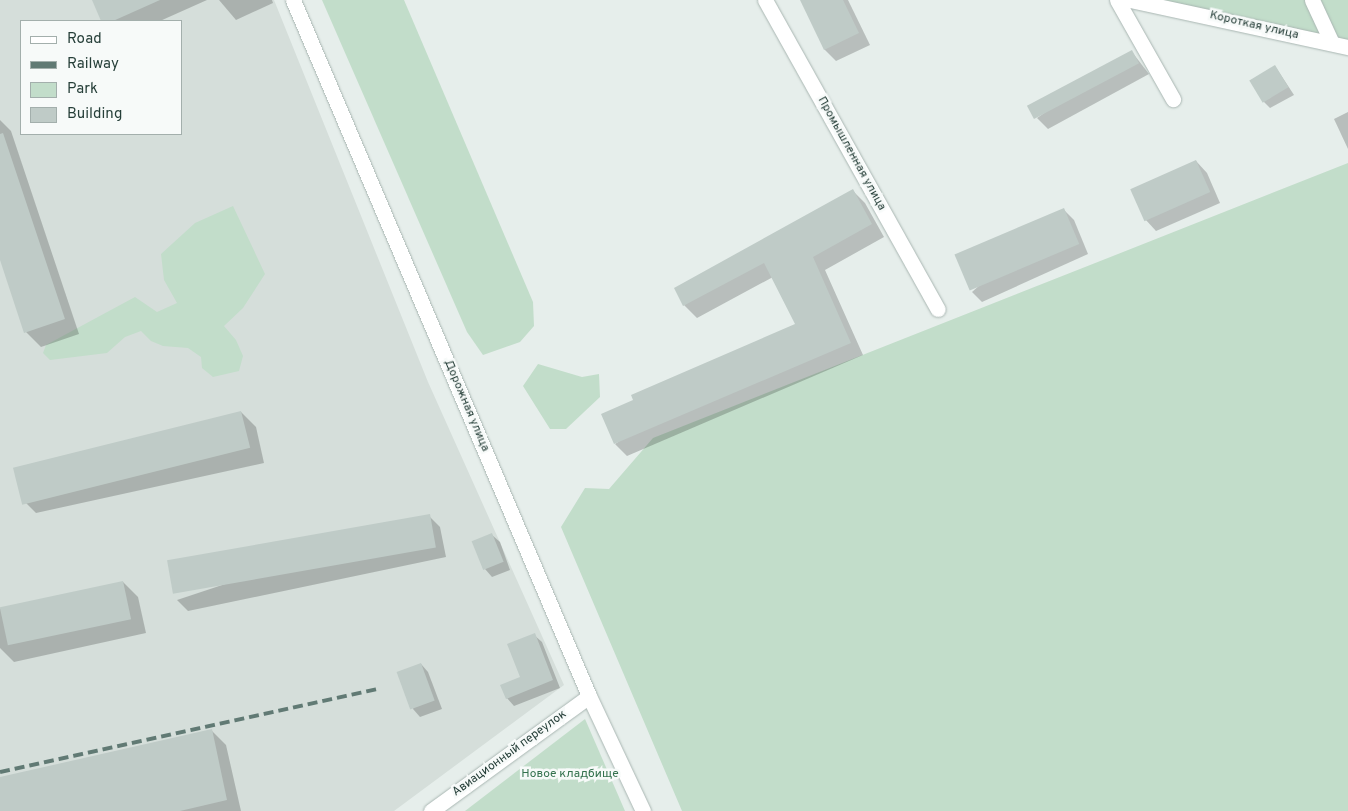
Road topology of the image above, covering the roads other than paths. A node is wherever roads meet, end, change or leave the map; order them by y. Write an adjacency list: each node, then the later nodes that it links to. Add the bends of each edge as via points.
1 (293, 0): 10 (street, Дорожная улица)
2 (765, 0): 9 (street, Промышленная улица)
3 (1117, 0): 8 (street)
4 (1130, 0): 6 (street, Короткая улица)
5 (1312, 0): 6 (street)
6 (1332, 43): 7 (street, Короткая улица)
7 (1348, 47)
8 (1173, 99)
9 (938, 309)
10 (589, 696): 11 (street, Авиационный переулок); 12 (street, Дорожная улица)
11 (431, 811)
12 (643, 811)

